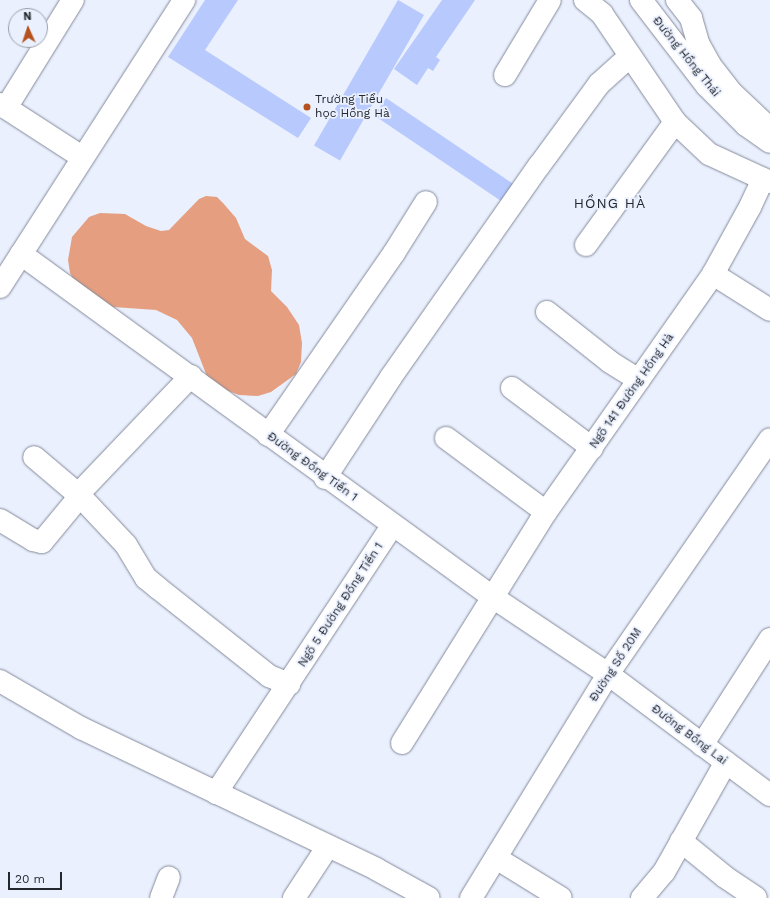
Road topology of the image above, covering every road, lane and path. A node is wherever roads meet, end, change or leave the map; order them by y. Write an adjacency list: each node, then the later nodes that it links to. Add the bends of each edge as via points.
1 (73, 0): 9 (street)
2 (184, 0): 13 (street)
3 (550, 0): 8 (street)
4 (585, 0): 7 (street, via 602,14)
5 (641, 0): 12 (street, Đường Hồng Thái, via 707,86 746,125)
6 (677, 0): 11 (street, via 691,18 698,43 710,64 733,94)
7 (629, 57): 10 (street); 30 (street, via 599,84 538,166 391,377)
8 (505, 75)
9 (3, 106): 13 (street)
10 (675, 122): 14 (street, via 709,154); 16 (street)
11 (770, 129)
12 (770, 142)
13 (82, 157): 17 (street)
14 (766, 180): 18 (street, Ngõ 141 Đường Hồng Hà)
15 (426, 202): 25 (street, via 394,253)
16 (586, 245)
17 (21, 254): 19 (street); 22 (street, Đường Đồng Tiến 1)
18 (713, 274): 20 (street); 23 (street, Ngõ 141 Đường Hồng Hà)
19 (0, 287)
20 (770, 310)
21 (547, 312): 23 (street, via 610,362)
22 (191, 376): 25 (street, Đường Đồng Tiến 1); 31 (street, via 82,490)
23 (640, 380): 28 (street, Ngõ 141 Đường Hồng Hà)
24 (512, 388): 28 (street)
25 (268, 435): 30 (street, Đường Đồng Tiến 1)
26 (446, 438): 32 (street)
27 (770, 438): 37 (street, Đường Số 20M)
28 (592, 448): 32 (street, Ngõ 141 Đường Hồng Hà)
29 (34, 457): 31 (street)
30 (326, 478): 34 (street, Đường Đồng Tiến 1)
31 (80, 496): 33 (street, via 42,542 33,540); 39 (street, via 126,545 146,578 270,676)
32 (546, 512): 35 (street, Ngõ 141 Đường Hồng Hà)
33 (0, 520)
34 (393, 525): 35 (street, Đường Đồng Tiến 1); 39 (street, Ngõ 5 Đường Đồng Tiến 1)
35 (494, 598): 37 (street, Đường Đồng Tiến 1); 40 (street, Ngõ 141 Đường Hồng Hà)
36 (770, 640): 41 (street)
37 (608, 674): 41 (street, Đường Bồng Lai); 47 (street, Đường Số 20M)
38 (0, 681): 43 (street, via 81,728)
39 (289, 684): 43 (street, Ngõ 5 Đường Đồng Tiến 1)
40 (402, 744)
41 (702, 745): 42 (street, Đường Bồng Lai)
42 (726, 762): 44 (street, Đường Bồng Lai); 45 (street)
43 (216, 792): 46 (street)
44 (770, 795)
45 (681, 841): 54 (street, via 664,872); 55 (street, via 725,877)
46 (328, 846): 50 (street); 51 (street)
47 (496, 858): 52 (street, Đường Số 20M); 53 (street)
48 (169, 877): 49 (street)
49 (161, 898)
50 (294, 898)
51 (429, 898)
52 (471, 898)
53 (561, 898)
54 (642, 898)
55 (756, 898)

